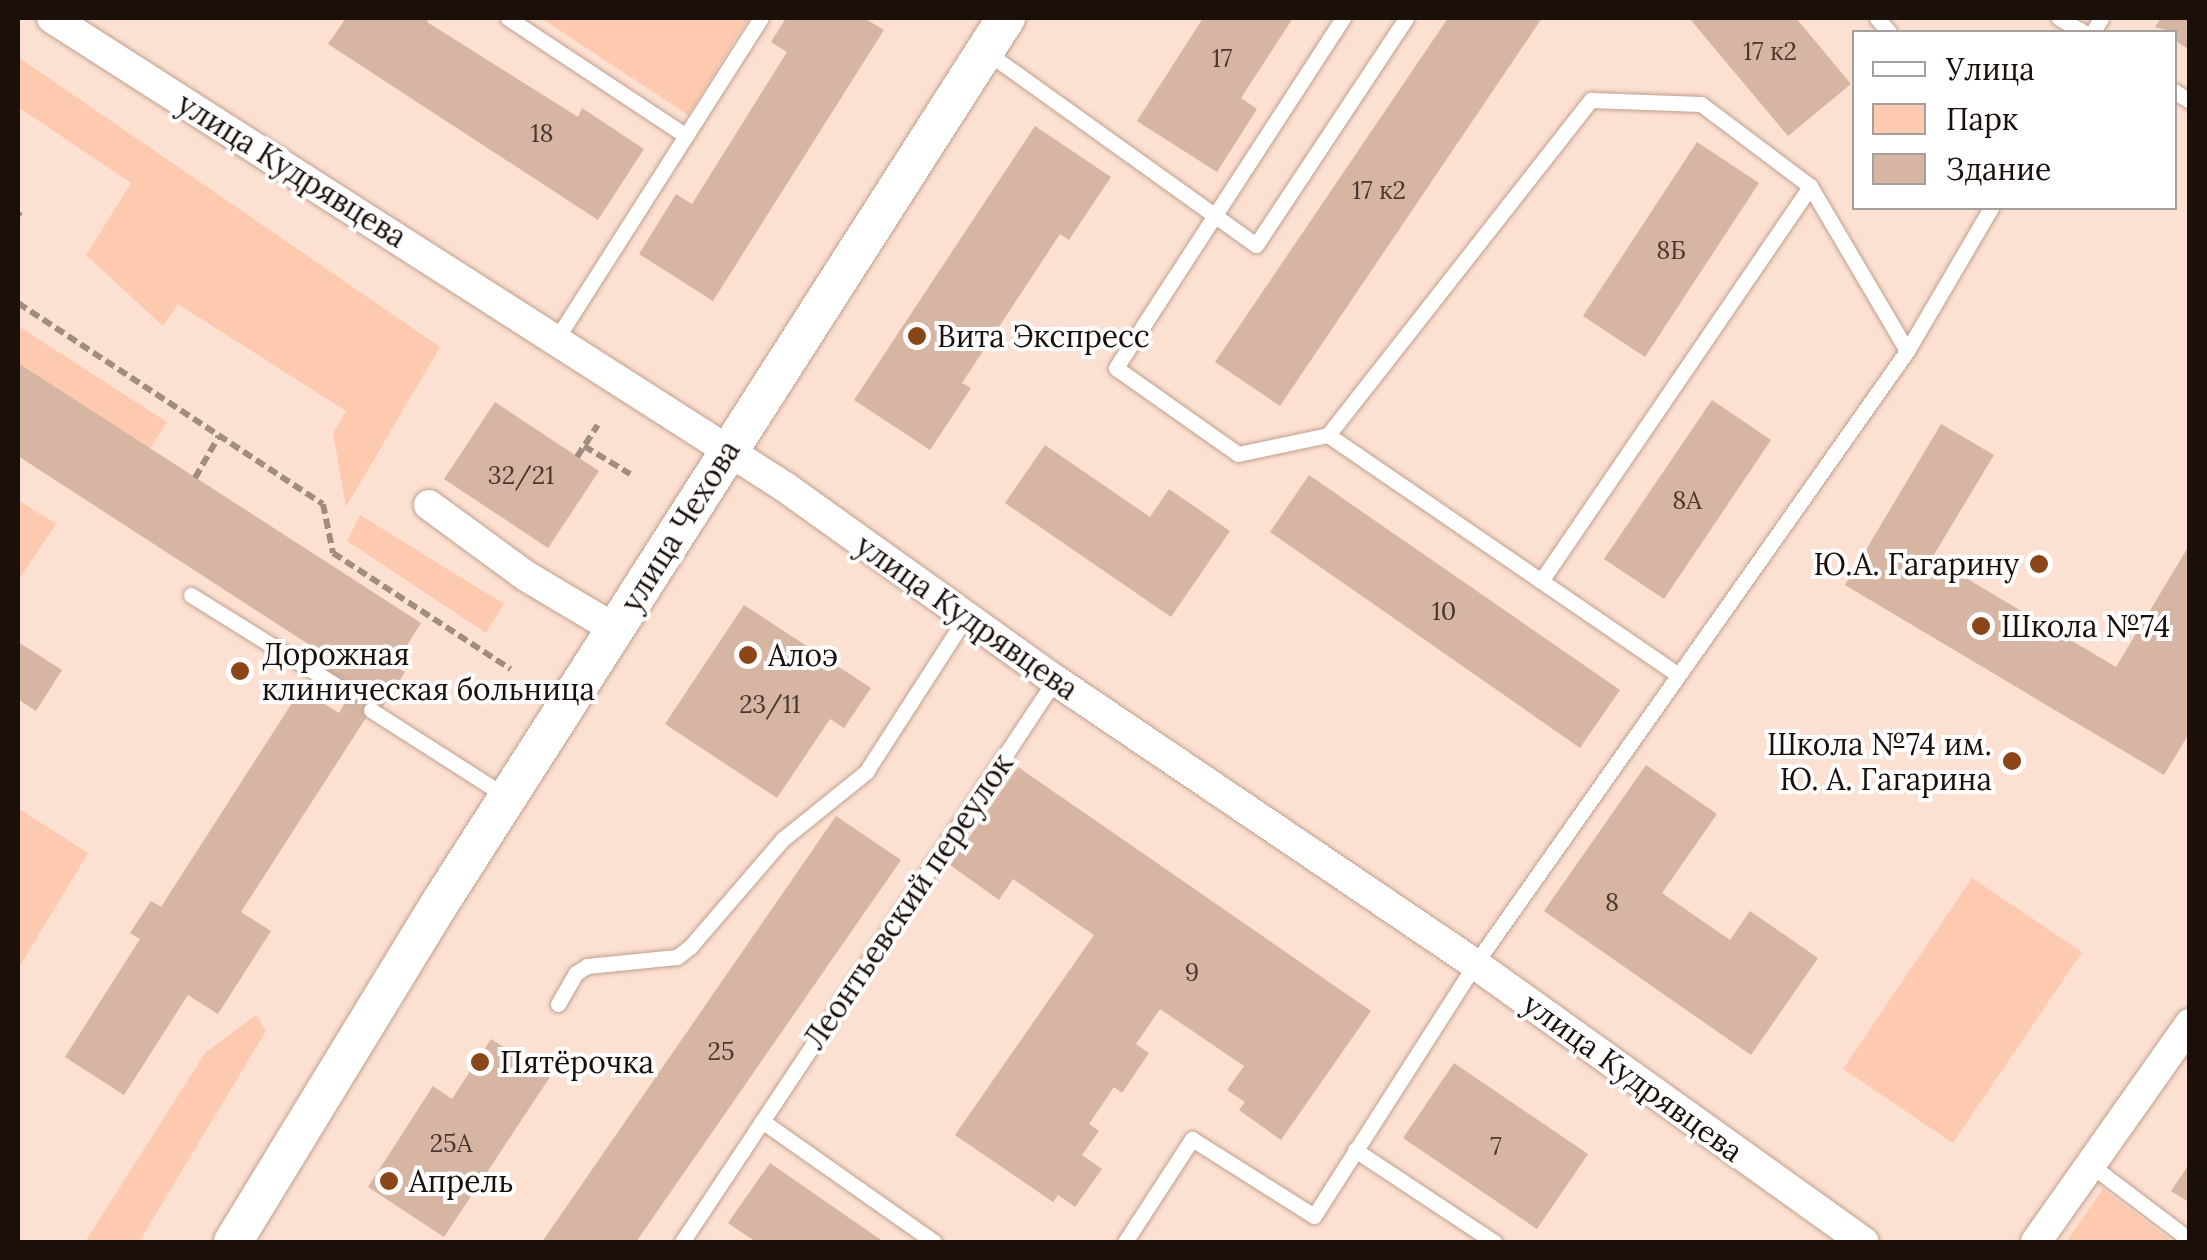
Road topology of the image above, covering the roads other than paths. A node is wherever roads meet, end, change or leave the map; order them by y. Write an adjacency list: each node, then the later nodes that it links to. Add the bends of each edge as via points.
1 (52, 18): 12 (street, улица Кудрявцева)
2 (508, 18): 8 (lane)
3 (761, 18): 8 (lane)
4 (1006, 18): 7 (street, улица Чехова)
5 (1343, 18): 11 (lane)
6 (1406, 18): 11 (lane, via 1256,245)
7 (985, 50): 11 (lane); 15 (street, улица Чехова)
8 (685, 135): 12 (lane)
9 (1810, 186): 13 (lane); 14 (lane, via 1701,104 1591,100); 17 (lane)
10 (1989, 210): 13 (lane)
11 (1217, 216): 14 (lane, via 1116,368 1238,454)
12 (558, 338): 15 (street, улица Кудрявцева)
13 (1907, 351): 21 (lane)
14 (1328, 435): 17 (lane)
15 (729, 450): 19 (street, улица Кудрявцева); 20 (street, улица Чехова)
16 (429, 505): 20 (street, via 526,576)
17 (1541, 581): 21 (lane)
18 (191, 594): 23 (lane)
19 (966, 616): 22 (street, улица Кудрявцева); 27 (lane, via 866,772 783,839 690,947 677,957 587,966 576,972)
20 (615, 629): 25 (street, улица Чехова)
21 (1677, 674): 26 (lane)
22 (1055, 680): 26 (street, улица Кудрявцева); 29 (lane, Леонтьевский переулок)
23 (350, 694)
24 (372, 710): 25 (lane)
25 (508, 798): 33 (street, улица Чехова)
26 (1475, 964): 30 (lane); 38 (street, улица Кудрявцева)
27 (558, 1004)
28 (2190, 1024): 31 (street)
29 (762, 1122): 34 (lane, Леонтьевский переулок); 35 (lane)
30 (1355, 1150): 36 (lane, via 1314,1216 1192,1139); 37 (lane)
31 (2092, 1166): 32 (lane); 39 (street)
32 (2190, 1240)
33 (233, 1242)
34 (682, 1242)
35 (934, 1242)
36 (1125, 1242)
37 (1494, 1242)
38 (1864, 1242)
39 (2036, 1242)

